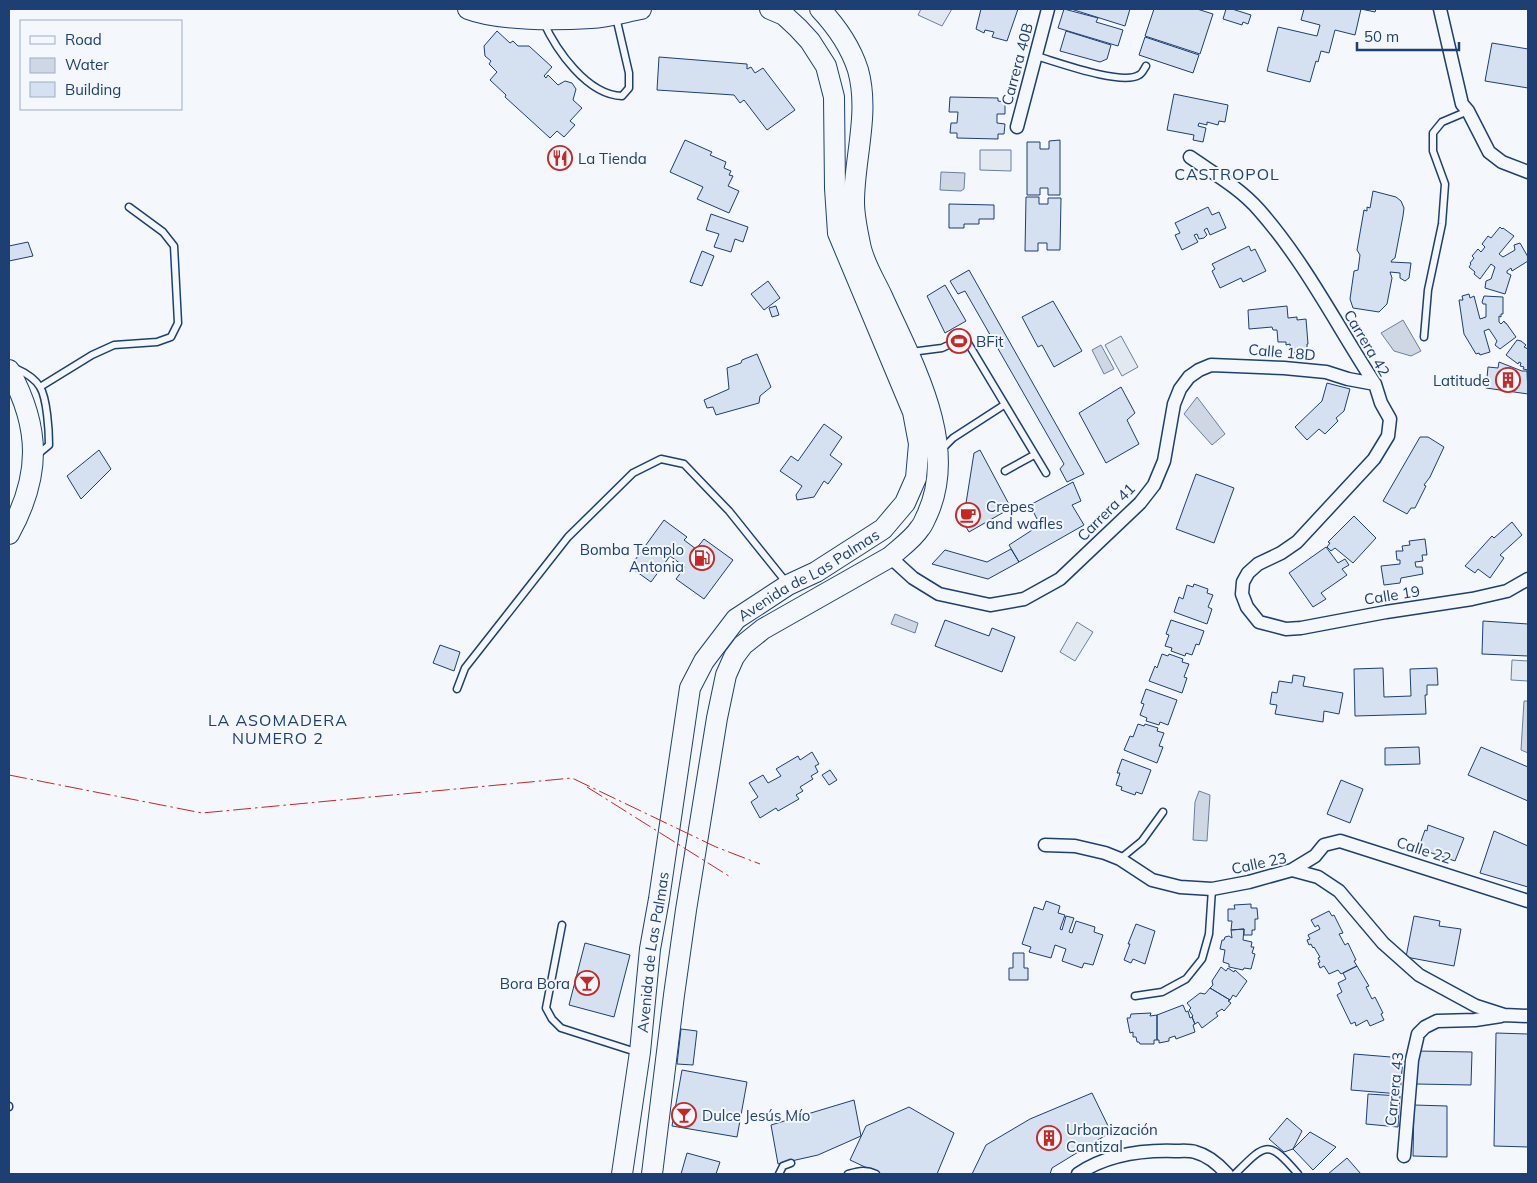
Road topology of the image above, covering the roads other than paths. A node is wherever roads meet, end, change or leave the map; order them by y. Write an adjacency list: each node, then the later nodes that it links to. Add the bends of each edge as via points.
1 (641, 9): 7 (main road)
2 (770, 9): 32 (main road, Avenida de Las Palmas, via 784,15 798,28 826,66 834,97 838,233 913,412 919,444 916,478 905,503 883,528 816,572)
3 (820, 9): 17 (main road, Avenida de Las Palmas, via 843,40 858,70 862,126 854,203 860,246)
4 (1048, 9): 9 (street, Carrera 40B)
5 (1440, 9): 11 (street, via 1462,104)
6 (474, 10): 8 (main road)
7 (616, 14): 8 (main road, via 592,18); 8 (lane, via 629,73 629,88 622,96 602,92 572,66 549,35)
8 (542, 18)
9 (1036, 56): 10 (lane, via 1108,77 1140,75); 12 (street, Carrera 40B)
10 (1146, 66)
11 (1468, 111): 14 (street, via 1489,152 1502,162); 16 (lane, via 1442,122 1433,133 1433,151 1445,184)
12 (1017, 127)
13 (1190, 157): 21 (street, Carrera 42, via 1259,209 1298,262)
14 (1528, 172)
15 (129, 207): 22 (lane, via 164,232 174,246 178,323 172,338 114,345)
16 (1424, 337)
17 (907, 352): 23 (lane, via 934,349 958,341 968,343); 24 (main road, Avenida de Las Palmas, via 931,413)
18 (9, 366): 22 (lane, via 27,373)
19 (9, 370): 26 (main road, via 30,419)
20 (1189, 377): 21 (street, Calle 18D, via 1212,365 1235,365 1326,372); 30 (street, Carrera 41, via 1174,404 1164,462 1154,486 1060,579 1024,599 990,605 939,594 912,578)
21 (1375, 384): 33 (street, Carrera 42, via 1380,403 1390,418 1388,436 1374,459 1297,542 1248,572 1242,594 1246,607)
22 (40, 387): 26 (lane, via 49,424 49,445)
23 (1004, 406): 24 (lane, via 953,438); 25 (lane)
24 (938, 454): 30 (main road, Avenida de Las Palmas, via 934,500 920,528)
25 (1034, 455): 27 (lane); 28 (lane)
26 (33, 458): 29 (main road, via 30,486)
27 (1005, 471)
28 (1046, 473)
29 (9, 534)
30 (890, 557): 53 (main road, Avenida de Las Palmas, via 763,629 743,645 726,675 686,910)
31 (1528, 579): 33 (street, Calle 19, via 1507,591 1472,599 1301,628 1286,630)
32 (788, 585): 34 (lane, via 729,511 684,464 661,459 633,472 568,536 465,668); 49 (main road, Avenida de Las Palmas, via 736,619 704,661 690,688 650,949)
33 (1259, 622)
34 (457, 689)
35 (1163, 812): 38 (lane, via 1142,841)
36 (1045, 845): 38 (street, Calle 23, via 1075,846)
37 (1315, 856): 39 (street, Calle 22); 40 (street); 42 (street, Calle 22, via 1324,845 1340,841)
38 (1120, 860): 41 (street, Calle 23, via 1152,880 1180,887)
39 (1292, 870): 40 (street, Calle 23); 41 (street, Calle 23)
40 (1318, 877): 45 (street, Calle 23, via 1339,891 1383,943 1419,975)
41 (1212, 889): 44 (lane, via 1209,934 1202,959 1186,979 1162,992)
42 (1528, 901)
43 (562, 925): 49 (lane, via 546,1008 552,1019 561,1028)
44 (1135, 996)
45 (1466, 1001): 46 (street, Calle 23); 48 (street)
46 (1504, 1015): 47 (street, Calle 23); 48 (street, Carrera 43)
47 (1528, 1016)
48 (1452, 1020): 50 (street, Carrera 43, via 1437,1021 1425,1026 1418,1034 1412,1060)
49 (640, 1052): 52 (main road, Avenida de Las Palmas)
50 (1404, 1156)
51 (791, 1163): 54 (lane, via 783,1166)
52 (622, 1174)
53 (652, 1174)
54 (779, 1174)
55 (848, 1174): 56 (lane, via 862,1170)
56 (876, 1174)
57 (1078, 1174): 58 (street, via 1110,1159 1153,1151 1195,1152 1218,1164)
58 (1227, 1174)
59 (1235, 1174): 60 (lane, via 1258,1151 1272,1149 1281,1154)
60 (1298, 1174)

